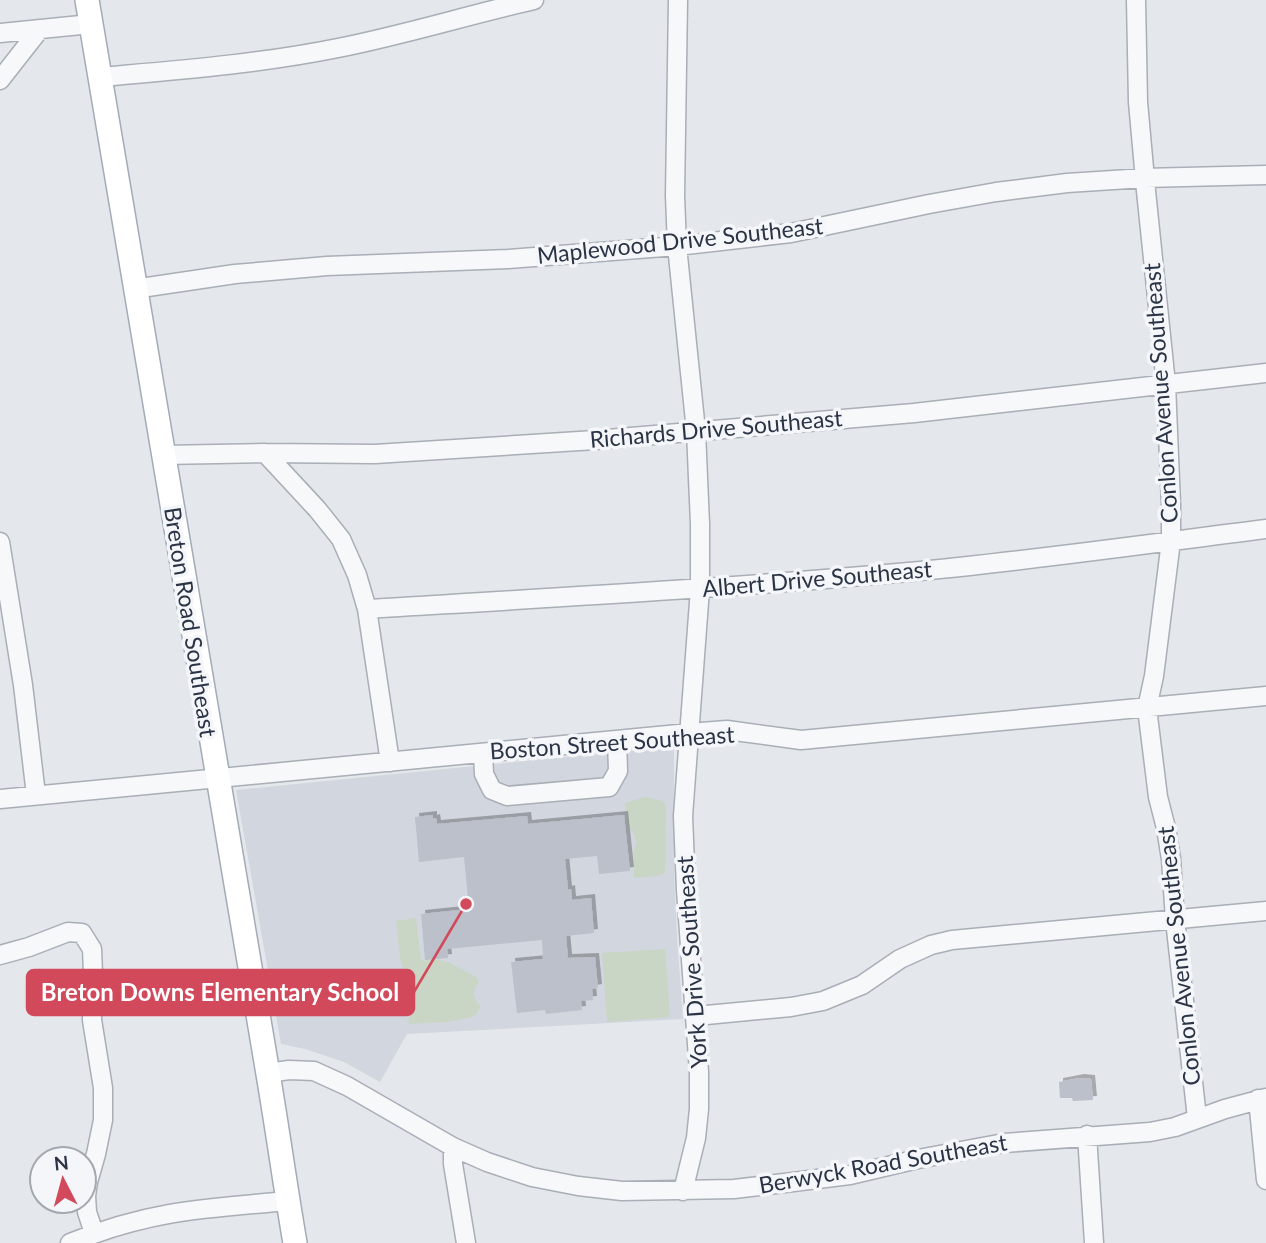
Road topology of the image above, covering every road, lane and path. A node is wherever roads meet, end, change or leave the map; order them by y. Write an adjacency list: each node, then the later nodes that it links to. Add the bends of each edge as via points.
1 (87, 0): 5 (main road, Breton Road Southeast)
2 (534, 0): 8 (street, via 281,59)
3 (678, 0): 12 (street, York Drive Southeast)
4 (1136, 0): 11 (street, Conlon Avenue Southeast)
5 (91, 24): 6 (street); 8 (main road, Breton Road Southeast)
6 (40, 29): 7 (street); 9 (street)
7 (0, 33)
8 (100, 77): 13 (main road, Breton Road Southeast)
9 (0, 80)
10 (1266, 175): 11 (street, Maplewood Drive Southeast)
11 (1144, 178): 12 (street, Maplewood Drive Southeast, via 996,192 791,233); 15 (street, Conlon Avenue Southeast)
12 (677, 246): 13 (street, Maplewood Drive Southeast, via 327,266); 16 (street, York Drive Southeast)
13 (134, 289): 18 (main road, Breton Road Southeast)
14 (1266, 373): 15 (street, Richards Drive Southeast)
15 (1166, 384): 16 (street, Richards Drive Southeast); 20 (street, Conlon Avenue Southeast)
16 (696, 431): 17 (street, Richards Drive Southeast, via 375,454); 22 (street, York Drive Southeast)
17 (265, 453): 18 (street, Richards Drive Southeast); 23 (street, via 341,539)
18 (163, 456): 30 (main road, Breton Road Southeast)
19 (1266, 529): 20 (street, Albert Drive Southeast)
20 (1171, 541): 22 (street, Albert Drive Southeast, via 1055,558); 25 (street, Conlon Avenue Southeast)
21 (0, 542): 31 (street)
22 (701, 589): 23 (street, Albert Drive Southeast); 26 (street, York Drive Southeast)
23 (367, 609): 29 (street)
24 (1266, 696): 25 (street, Boston Street Southeast)
25 (1147, 708): 26 (street, Boston Street Southeast, via 801,740 727,730); 34 (street, Conlon Avenue Southeast, via 1171,859)
26 (689, 733): 27 (street, Boston Street Southeast); 36 (street, York Drive Southeast, via 683,816)
27 (617, 740): 28 (street, Boston Street Southeast); 28 (street, via 618,771 609,787 554,793 507,796 492,790 484,775)
28 (483, 752): 29 (street, Boston Street Southeast)
29 (390, 762): 30 (street, Boston Street Southeast)
30 (216, 777): 31 (street, Boston Street Southeast); 37 (main road, Breton Road Southeast)
31 (36, 795): 32 (street, Boston Street Southeast)
32 (0, 799)
33 (1266, 911): 34 (street)
34 (1175, 920): 36 (street, via 952,940 900,959 862,985 822,1001); 39 (street, Conlon Avenue Southeast)
35 (0, 955): 45 (street, via 68,932 82,933 92,948 92,1020 103,1088 103,1120 86,1196)
36 (696, 1016): 43 (street, York Drive Southeast, via 699,1109)
37 (268, 1073): 41 (street, Berwyck Road Southeast, via 314,1071); 44 (main road, Breton Road Southeast)
38 (1262, 1099): 39 (street, Berwyck Road Southeast); 42 (street)
39 (1197, 1118): 40 (street, Berwyck Road Southeast, via 1150,1132)
40 (1087, 1135): 43 (street, Berwyck Road Southeast, via 1004,1143 838,1176); 49 (street)
41 (453, 1147): 43 (street, Berwyck Road Southeast, via 521,1173 578,1186); 48 (street)
42 (1266, 1180)
43 (683, 1191)
44 (288, 1201): 45 (street, via 169,1214); 47 (main road, Breton Road Southeast)
45 (94, 1233): 46 (street)
46 (70, 1243)
47 (295, 1243)
48 (466, 1243)
49 (1094, 1243)

